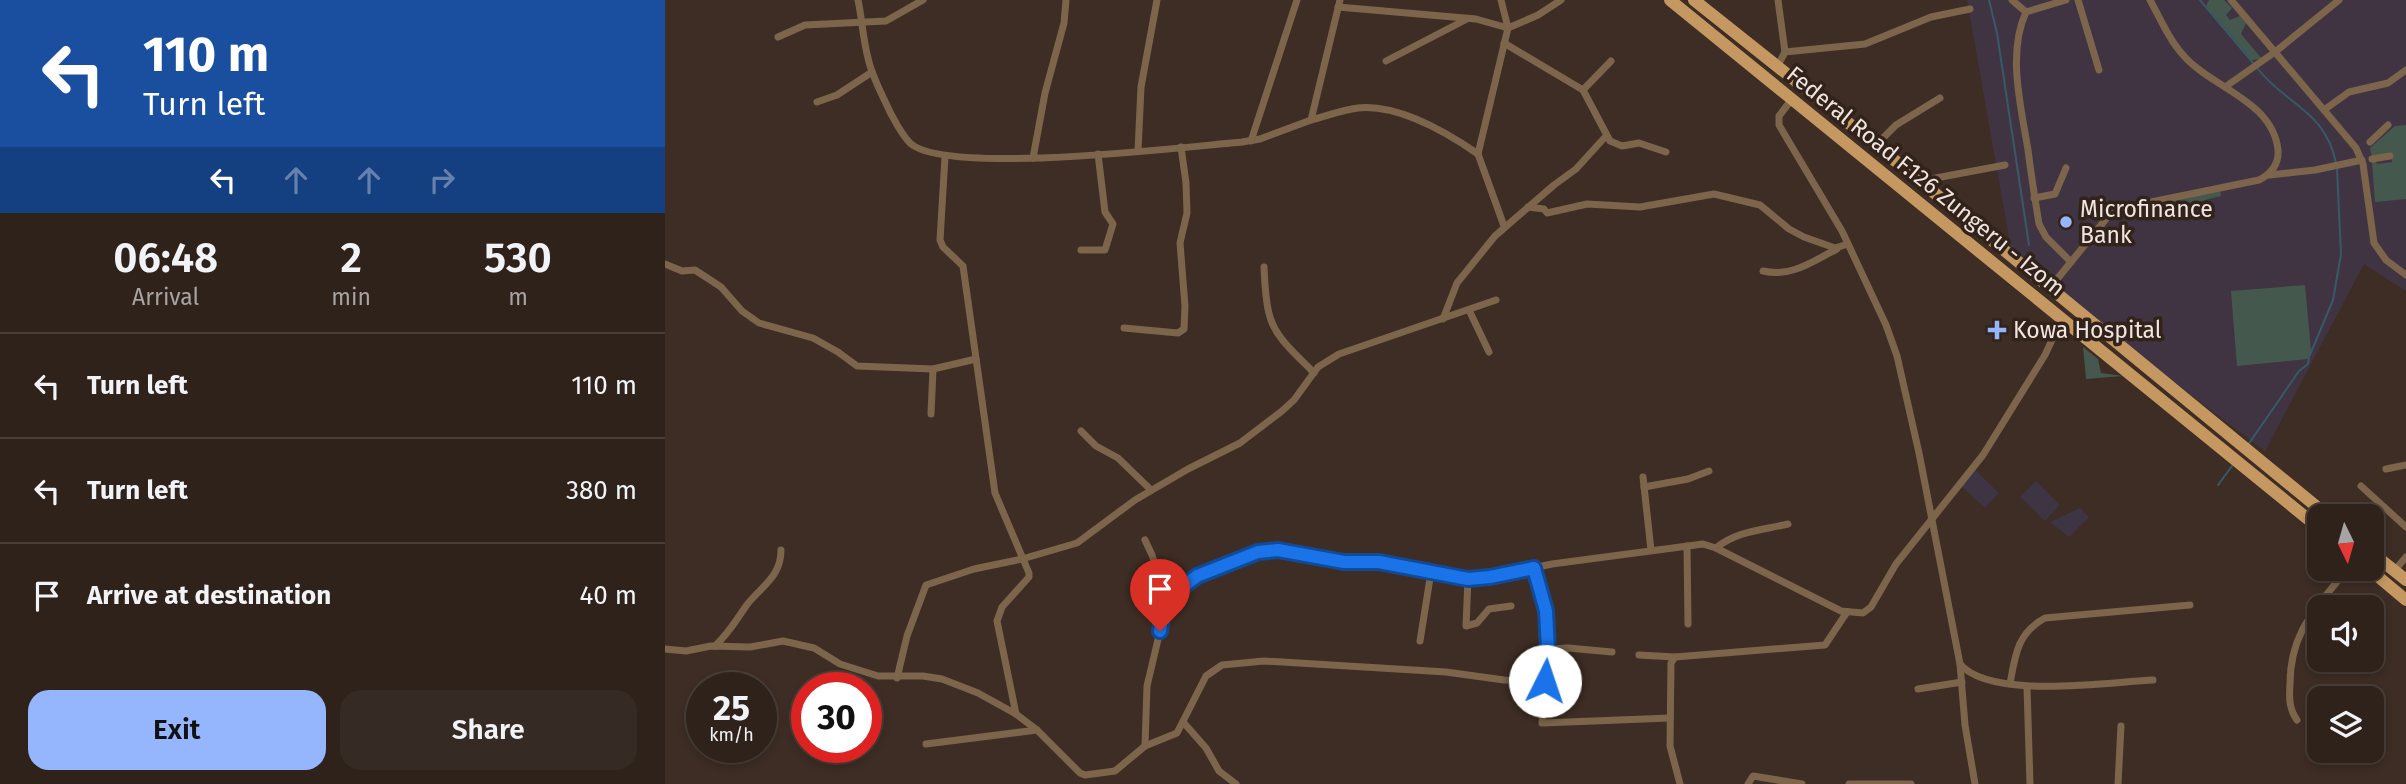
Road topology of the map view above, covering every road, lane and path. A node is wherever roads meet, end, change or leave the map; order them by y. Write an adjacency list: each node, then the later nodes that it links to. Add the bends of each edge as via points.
1 (858, 0): 21 (street)
2 (923, 0): 21 (street, via 890,20)
3 (1066, 0): 52 (street)
4 (1157, 0): 46 (street, via 1141,87)
5 (1297, 0): 42 (street)
6 (1501, 0): 22 (street)
7 (1562, 0): 22 (street)
8 (1670, 0): 36 (main road, Federal Road F.126 Zungeru - Izom)
9 (1694, 0): 29 (main road, Federal Road F.126 Zungeru - Izom)
10 (1777, 0): 25 (street)
11 (2012, 0): 19 (street)
12 (2066, 0): 19 (street)
13 (2078, 0): 30 (street)
14 (2150, 0): 33 (street, via 2185,57)
15 (2231, 0): 26 (street)
16 (2339, 0): 26 (street)
17 (1339, 4): 20 (street); 39 (street)
18 (1970, 9): 25 (street, via 1931,17 1865,44)
19 (2026, 12): 61 (street, via 2017,55)
20 (1469, 18): 22 (street); 27 (street)
21 (862, 24): 23 (street, via 805,25); 32 (street)
22 (1508, 29): 24 (street)
23 (778, 37)
24 (1504, 44): 34 (street); 48 (street)
25 (1785, 52): 29 (street)
26 (2275, 52): 33 (street); 38 (street)
27 (1387, 61)
28 (1611, 61): 34 (street)
29 (1777, 67): 44 (main road, Federal Road F.126 Zungeru - Izom)
30 (2099, 70)
31 (2406, 70): 38 (street, via 2388,83 2351,91)
32 (872, 72): 37 (street); 51 (street, via 902,134 916,148)
33 (2225, 87): 58 (street, via 2262,115 2272,132 2278,158)
34 (1583, 90): 41 (street)
35 (1940, 98): 44 (street, via 1896,125)
36 (1792, 99): 59 (main road, Federal Road F.126 Zungeru - Izom); 64 (street, via 1779,116 1779,125)
37 (817, 102)
38 (2324, 110): 54 (street)
39 (1311, 120): 42 (street); 48 (street, via 1371,108 1409,116)
40 (2388, 125): 43 (street)
41 (1606, 136): 47 (street, via 1622,146 1639,143); 62 (street, via 1576,169)
42 (1251, 141): 45 (street)
43 (2370, 142)
44 (1875, 145): 57 (main road, Federal Road F.126 Zungeru - Izom)
45 (1181, 147): 46 (street); 77 (street, via 1187,213 1180,243 1184,329 1178,333)
46 (1138, 150): 49 (street)
47 (1666, 152)
48 (1478, 153): 63 (street)
49 (1098, 154): 52 (street); 66 (street, via 1105,212 1113,224 1105,250)
50 (2390, 156): 53 (street)
51 (945, 157): 52 (street); 79 (street, via 940,240 963,266)
52 (1033, 158)
53 (2372, 159)
54 (2361, 160): 58 (street); 71 (street, via 2374,243 2386,260)
55 (2005, 164): 60 (street)
56 (2066, 168): 61 (street, via 2056,194)
57 (1902, 169): 59 (main road); 60 (main road, Federal Road F.126 Zungeru - Izom)
58 (2268, 175): 67 (street, via 2117,209)
59 (1892, 181): 75 (main road, Federal Road F.126 Zungeru - Izom)
60 (1917, 181): 72 (main road, Federal Road F.126 Zungeru - Izom)
61 (2035, 198): 67 (street, via 2042,231)
62 (1528, 207): 63 (street); 65 (street, via 1548,213 1587,204 1640,207 1714,194 1758,204 1796,233)
63 (1504, 226): 76 (street, via 1457,283)
64 (1848, 244): 65 (street); 92 (street, via 1897,356)
65 (1837, 248): 70 (street, via 1794,271)
66 (1081, 250)
67 (2071, 262): 72 (street)
68 (665, 264): 80 (street, via 682,271 695,270 759,323 813,338 857,366)
69 (1264, 268): 81 (street, via 1272,322)
70 (1763, 271)
71 (2406, 275)
72 (2049, 289): 91 (main road, Federal Road F.126 Zungeru - Izom)
73 (1496, 300): 74 (street)
74 (1469, 310): 76 (street); 78 (street)
75 (2062, 318): 92 (street, via 2045,355 1983,455); 93 (main road, Federal Road F.126 Zungeru - Izom)
76 (1443, 319): 81 (street, via 1339,354)
77 (1124, 328)
78 (1489, 352)
79 (976, 359): 80 (street); 102 (street, via 995,493)
80 (933, 369): 82 (street)
81 (1314, 373): 90 (street, via 1294,400 1240,443)
82 (931, 414)
83 (1081, 431): 90 (street)
84 (2406, 465): 85 (street)
85 (2386, 469)
86 (1709, 471): 89 (street)
87 (1643, 477): 89 (street)
88 (2361, 486): 95 (street)
89 (1644, 487): 100 (street)
90 (1151, 490): 102 (street, via 1077,542)
91 (2313, 504)
92 (1931, 518): 115 (street, via 1871,607 1863,613); 124 (street)
93 (2307, 518)
94 (1788, 524): 98 (street, via 1740,534)
95 (2406, 527)
96 (1145, 540): 111 (street)
97 (1686, 546): 98 (street); 100 (street); 116 (street)
98 (1716, 548): 115 (street)
99 (781, 550): 118 (street, via 781,563 766,585)
100 (1651, 550): 104 (street)
101 (2406, 557): 105 (street)
102 (1022, 559): 125 (street, via 926,585); 132 (street, via 1029,578 1002,607 997,621)
103 (2384, 563): 105 (main road)
104 (1534, 568): 107 (street); 120 (street, via 1546,611)
105 (2394, 571): 108 (main road)
106 (1431, 572): 107 (street); 111 (street, via 1278,550 1258,552 1197,576); 117 (street)
107 (1468, 579): 114 (street, via 1466,626 1477,623 1490,608)
108 (2406, 580)
109 (2338, 581): 134 (street, via 2293,647 2290,698)
110 (2383, 581): 112 (main road)
111 (1165, 595): 139 (street, via 1147,686)
112 (2406, 600)
113 (2190, 605): 129 (street, via 2045,618 2017,645)
114 (1511, 606)
115 (1847, 612): 123 (street, via 1825,645)
116 (1688, 624)
117 (1420, 641)
118 (714, 646): 119 (street, via 690,651); 125 (street, via 750,647 783,641 814,648 863,673)
119 (665, 649)
120 (1548, 649): 121 (street); 127 (street)
121 (1612, 652)
122 (1639, 655): 123 (street)
123 (1675, 657): 133 (street)
124 (1960, 664): 128 (street); 129 (street, via 1974,676)
125 (897, 678): 132 (street, via 942,679)
126 (2153, 680): 130 (street)
127 (1545, 681): 133 (street, via 1542,723); 135 (street, via 1315,662 1232,663 1206,676)
128 (1962, 681): 131 (street); 146 (street)
129 (2010, 684): 130 (street)
130 (2027, 687): 147 (street)
131 (1918, 689)
132 (1016, 714): 137 (street)
133 (1670, 718): 141 (street)
134 (2297, 720)
135 (1184, 723): 139 (street, via 1173,736); 140 (street, via 1219,771)
136 (2121, 726): 148 (street)
137 (1037, 730): 138 (street); 139 (street, via 1085,775 1115,771)
138 (926, 744)
139 (1145, 746)
140 (1236, 784)
141 (1680, 784)
142 (1748, 784): 143 (street, via 1753,776)
143 (1802, 784)
144 (1849, 784): 145 (street)
145 (1911, 784)
146 (1975, 784)
147 (2030, 784)
148 (2118, 784)

